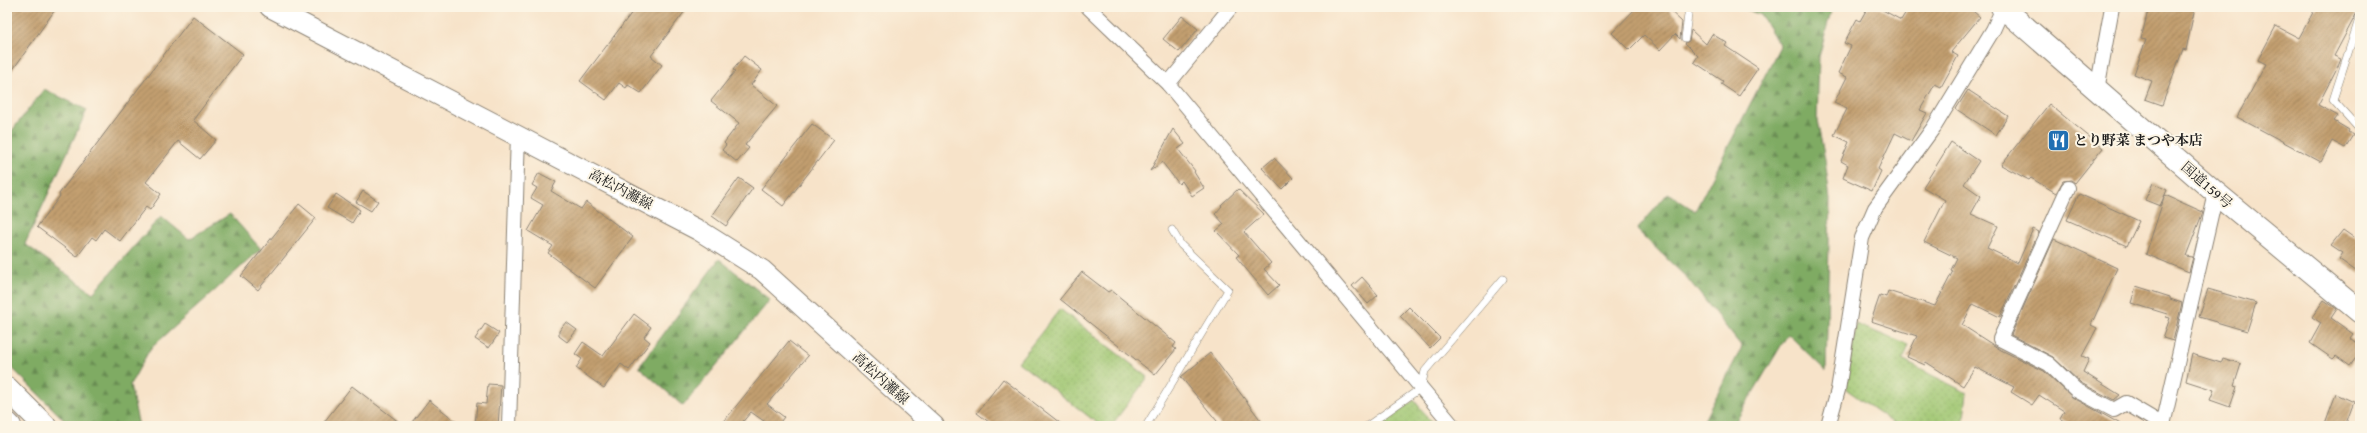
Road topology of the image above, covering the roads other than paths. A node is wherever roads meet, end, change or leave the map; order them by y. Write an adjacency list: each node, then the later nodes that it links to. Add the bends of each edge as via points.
1 (270, 7): 12 (main road, 高松内灘線)
2 (1088, 7): 9 (street)
3 (1231, 7): 9 (street)
4 (1689, 7): 8 (lane)
5 (2002, 7): 10 (highway, 国道159号); 28 (street, via 1992,30 1934,127 1875,208 1865,232 1838,390)
6 (2112, 7): 10 (street)
7 (2360, 16): 11 (lane, via 2333,100)
8 (1685, 38)
9 (1168, 84): 19 (street)
10 (2097, 90): 14 (highway, 国道159号)
11 (2360, 130)
12 (518, 134): 23 (street); 24 (main road, 高松内灘線, via 700,231 762,270)
13 (2068, 188): 29 (street, via 2000,339 2049,364 2076,390 2107,407 2114,410 2126,402)
14 (2216, 193): 17 (highway, 国道159号); 29 (street)
15 (1172, 230): 25 (lane, via 1181,245 1228,290)
16 (1503, 279): 19 (lane, via 1425,371)
17 (2360, 312)
18 (7, 388): 22 (highway)
19 (1421, 388): 26 (lane); 27 (street)
20 (7, 423): 21 (highway)
21 (10, 426)
22 (45, 426)
23 (510, 426)
24 (934, 426)
25 (1146, 426)
26 (1366, 426)
27 (1453, 426)
28 (1828, 426)
29 (2163, 426)

